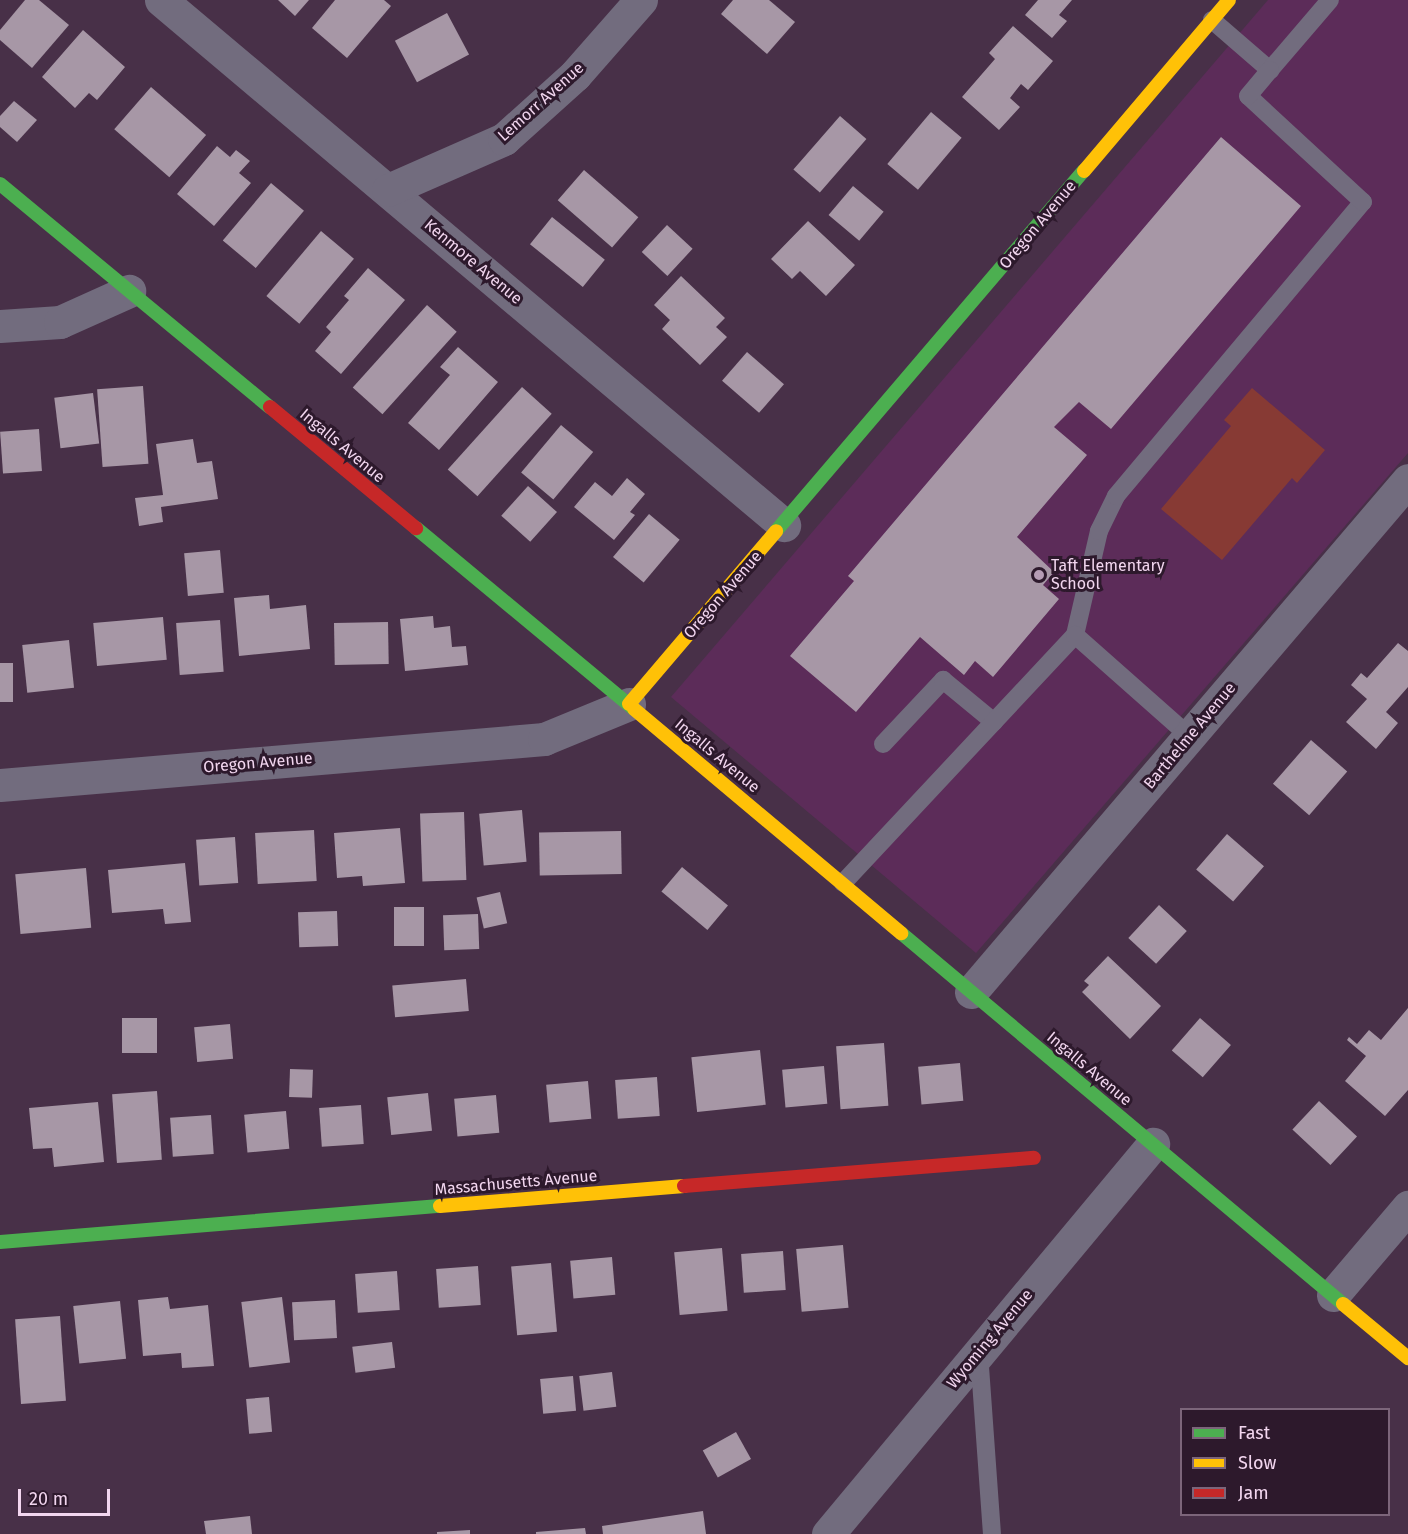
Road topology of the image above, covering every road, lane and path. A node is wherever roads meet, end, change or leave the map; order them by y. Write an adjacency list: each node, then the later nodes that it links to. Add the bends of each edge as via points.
1 (161, 0): 8 (street, Kenmore Avenue)
2 (641, 0): 8 (street, Lemorr Avenue, via 575,75 504,139)
3 (1228, 0): 5 (street, Oregon Avenue)
4 (1330, 0): 6 (lane)
5 (1212, 20): 6 (lane); 12 (street, Oregon Avenue)
6 (1270, 70): 13 (lane, via 1248,96 1363,202 1116,496 1099,531)
7 (0, 184): 9 (street, Ingalls Avenue)
8 (388, 190): 12 (street, Kenmore Avenue)
9 (129, 291): 10 (street, via 60,322); 14 (street, Ingalls Avenue)
10 (0, 326)
11 (1408, 480): 16 (street, Barthelme Avenue)
12 (784, 525): 14 (street, Oregon Avenue)
13 (1076, 635): 15 (lane); 16 (lane)
14 (629, 704): 18 (street, Oregon Avenue, via 544,739); 19 (street, Ingalls Avenue)
15 (994, 722): 17 (lane, via 943,680); 19 (lane)
16 (1190, 736): 20 (street, Barthelme Avenue)
17 (883, 744)
18 (0, 785)
19 (843, 884): 20 (street, Ingalls Avenue)
20 (971, 992): 21 (street, Ingalls Avenue)
21 (1153, 1144): 25 (street, Ingalls Avenue); 26 (street, Wyoming Avenue)
22 (1034, 1158): 24 (street, Massachusetts Avenue)
23 (1408, 1207): 25 (street)
24 (0, 1242)
25 (1333, 1295): 27 (street, Ingalls Avenue)
26 (979, 1353): 28 (street, Wyoming Avenue); 29 (lane)
27 (1408, 1358)
28 (828, 1534)
29 (992, 1534)

